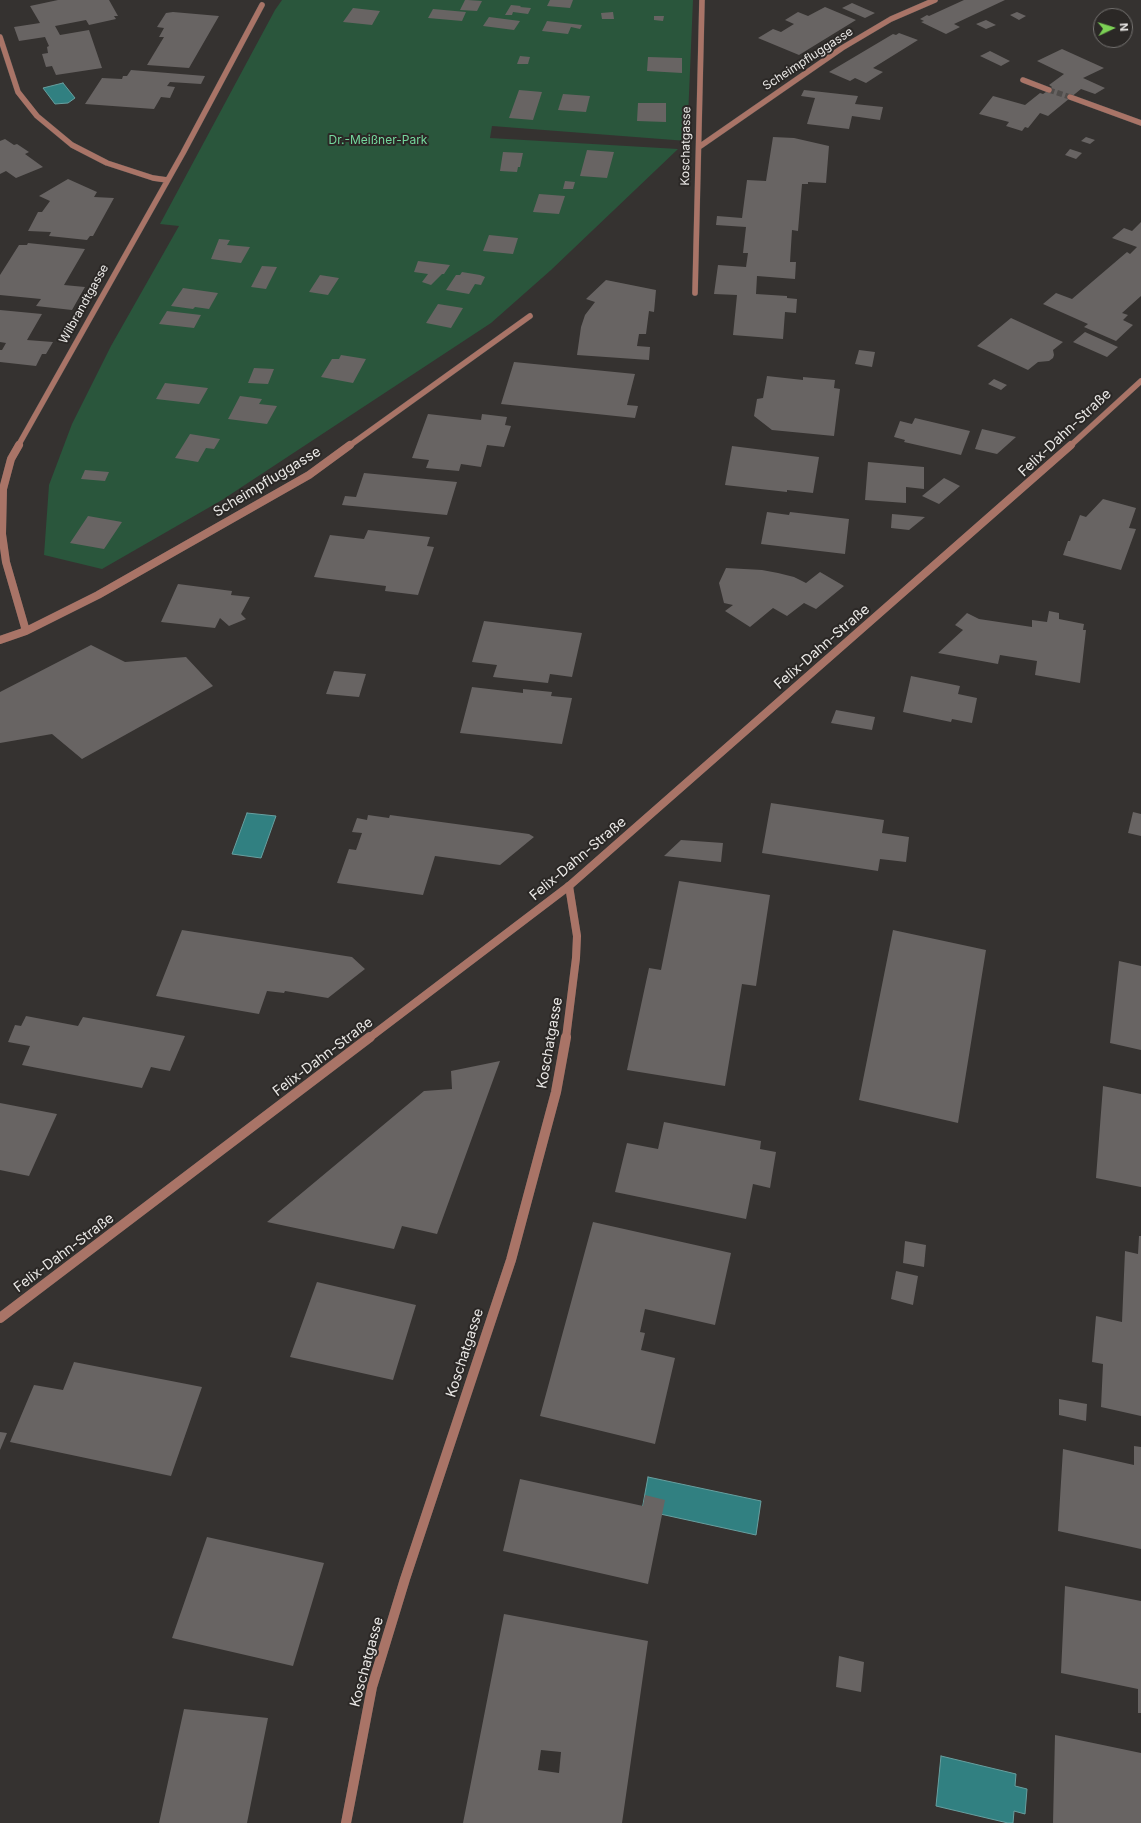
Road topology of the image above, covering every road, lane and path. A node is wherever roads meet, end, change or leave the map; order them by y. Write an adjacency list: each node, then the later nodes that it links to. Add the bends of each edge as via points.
1 (702, 0): 9 (street, Koschatgasse)
2 (935, 0): 9 (street, Scheimpfluggasse, via 891,19 842,48)
3 (262, 5): 10 (street, Wilbrandtgasse)
4 (0, 37): 10 (street, via 18,92 36,116 72,145 107,163)
5 (1023, 80): 6 (street)
6 (1049, 90)
7 (1070, 97): 8 (street)
8 (1141, 124)
9 (700, 147): 11 (street, Koschatgasse)
10 (167, 180): 14 (street, Wilbrandtgasse, via 20,442 6,474 2,501 2,534 6,562)
11 (695, 293)
12 (530, 316): 14 (street, Scheimpfluggasse, via 309,474 98,595)
13 (1141, 381): 16 (street, Felix-Dahn-Straße, via 1032,481)
14 (26, 631): 15 (street, Scheimpfluggasse)
15 (0, 640)
16 (569, 886): 17 (street, Felix-Dahn-Straße); 18 (street, Koschatgasse, via 577,936 576,958 568,1028 556,1092 511,1260 405,1578 372,1687)
17 (0, 1318)
18 (346, 1823)

